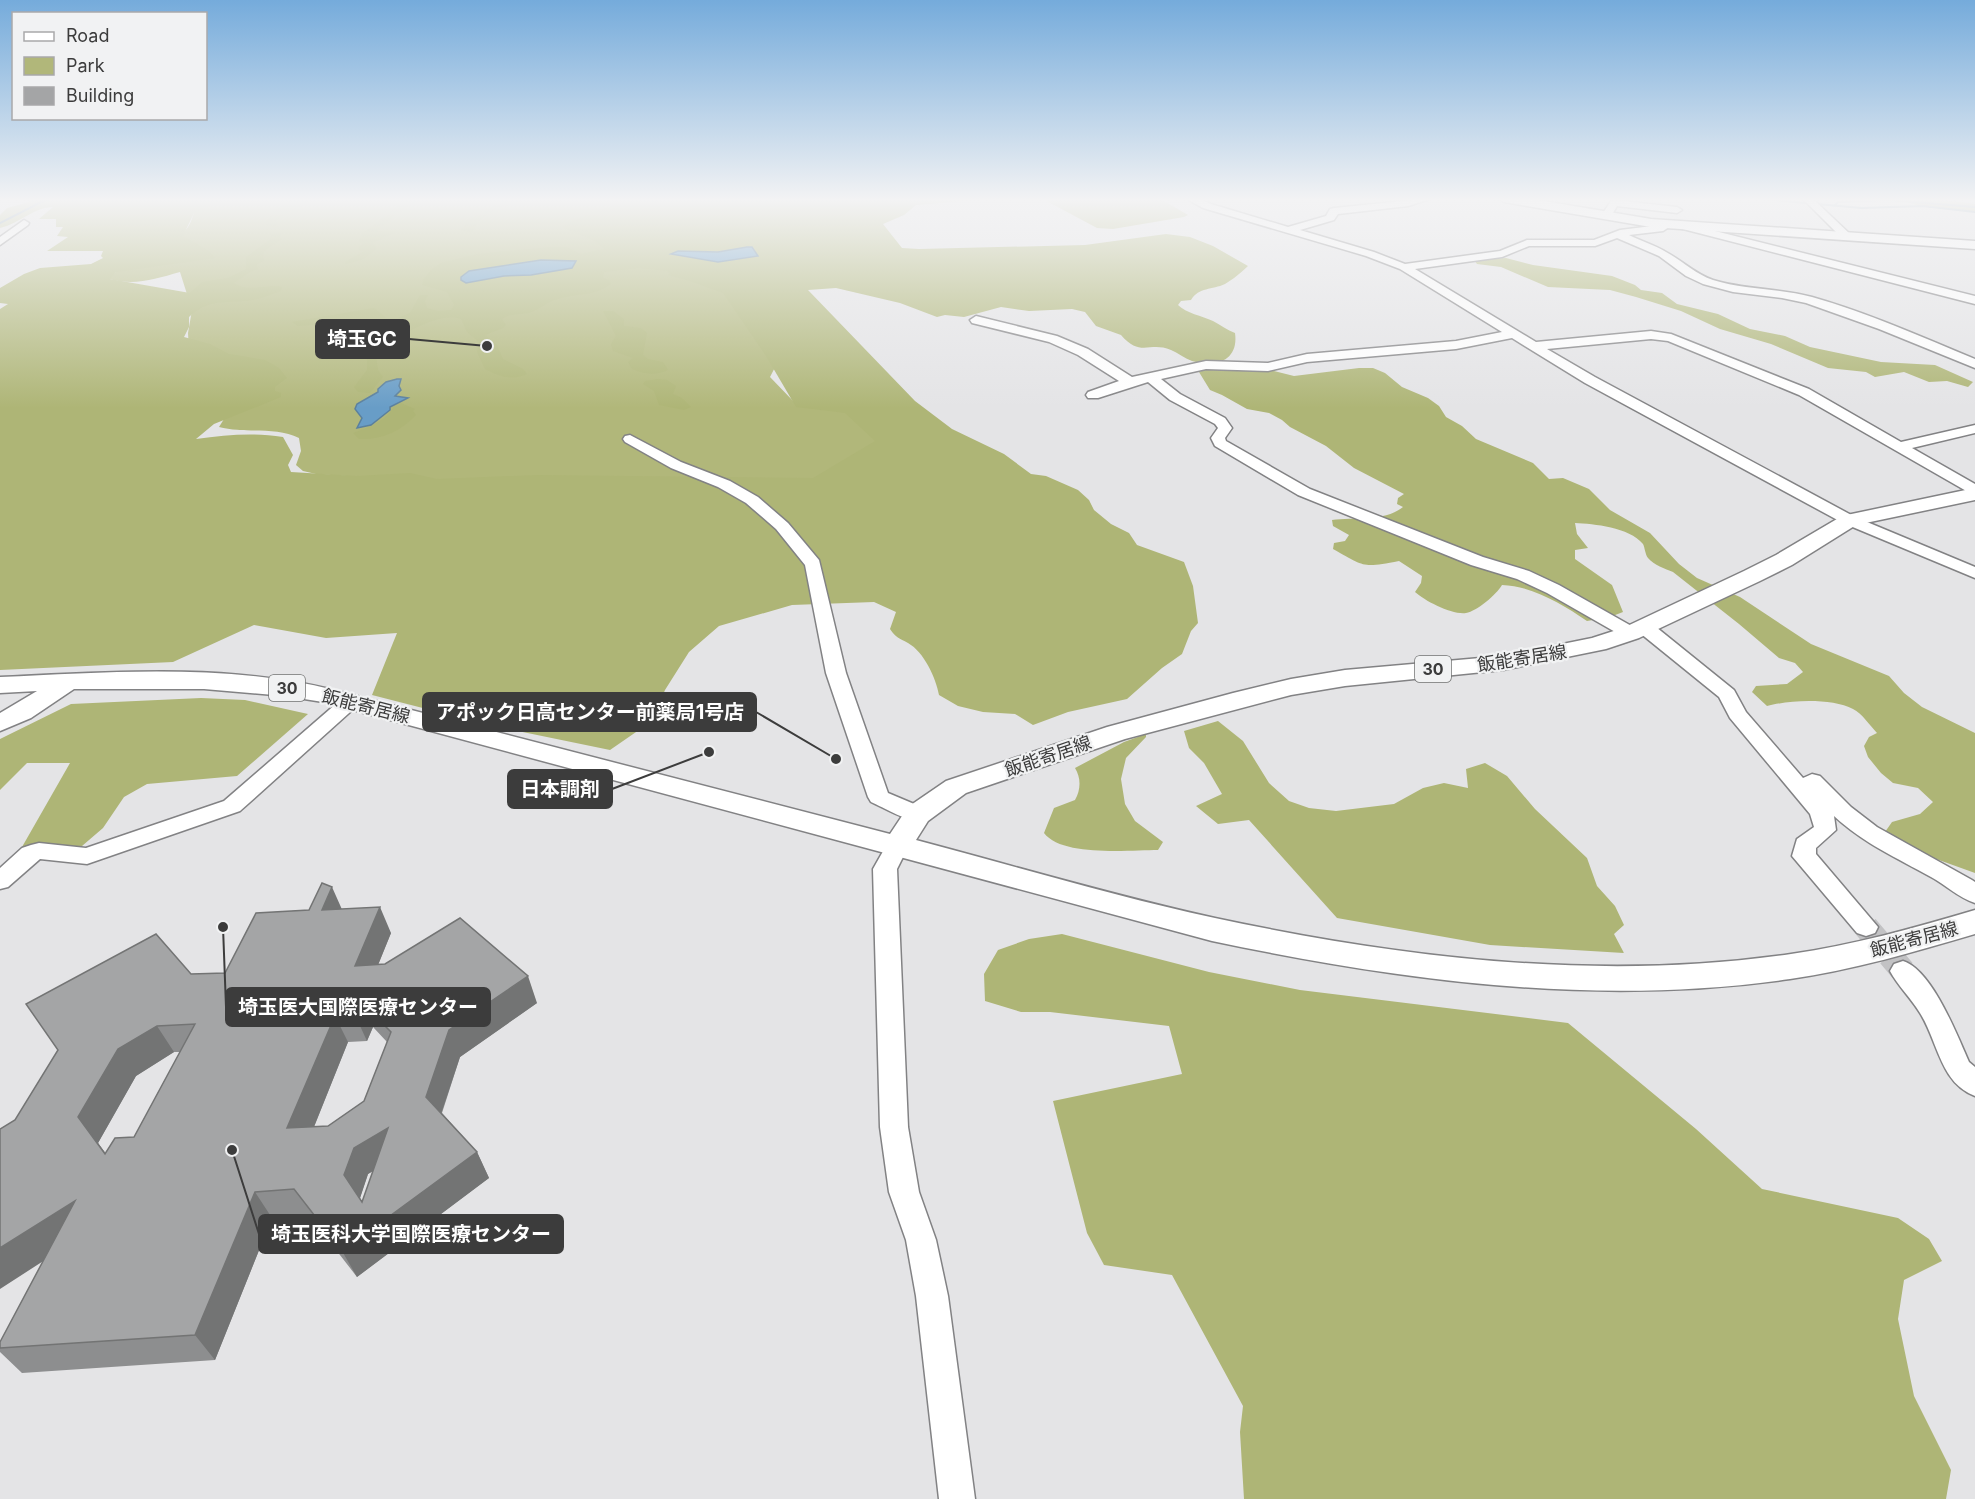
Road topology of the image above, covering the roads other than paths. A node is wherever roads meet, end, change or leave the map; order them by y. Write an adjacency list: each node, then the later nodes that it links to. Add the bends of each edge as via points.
1 (1406, 268): 6 (street)
2 (1682, 268): 8 (street, via 1707,282 1733,289 1809,300)
3 (1849, 268): 4 (street)
4 (1975, 300)
5 (976, 320): 10 (street, via 1053,339)
6 (1512, 334): 7 (street); 9 (street, via 1456,345 1316,357 1268,366 1206,365)
7 (1533, 346): 14 (street, via 1651,335 1671,338 1804,392); 16 (street)
8 (1975, 364)
9 (1150, 377): 10 (street); 18 (street, via 1175,397 1220,421 1225,428 1218,438 1220,442 1304,492 1523,576)
10 (1130, 381): 11 (street)
11 (1093, 395)
12 (1975, 429): 14 (street)
13 (630, 438): 24 (street, via 676,465 734,488 770,514 813,564 836,673 879,798)
14 (1900, 447): 15 (street)
15 (1975, 492): 16 (main road, 飯能寄居線 / 30)
16 (1849, 520): 17 (street); 18 (main road, 飯能寄居線 / 30, via 1785,560)
17 (1975, 573)
18 (1637, 630): 21 (street); 24 (main road, 飯能寄居線 / 30, via 1569,652 1503,663 1345,678 1242,698 1116,733 967,783)
19 (68, 681): 20 (main road, 飯能寄居線 / 30); 22 (main road, 飯能寄居線 / 30, via 218,680); 23 (main road)
20 (0, 685)
21 (1727, 694): 27 (street, via 1851,820 1877,838 1944,872); 29 (street, via 1737,714 1820,811 1825,830 1805,845 1804,856)
22 (351, 701): 25 (main road, 飯能寄居線 / 30); 26 (street, via 232,806 87,855 39,851 30,854)
23 (0, 723)
24 (918, 814): 25 (main road, 飯能寄居線 / 30)
25 (897, 845): 28 (main road, 飯能寄居線 / 30, via 1244,936 1365,959 1484,972 1620,977 1759,969 1861,954); 32 (street, via 885,868 894,1127 904,1192 921,1240 932,1296)
26 (0, 881)
27 (1975, 894)
28 (1975, 922)
29 (1866, 927)
30 (1903, 971): 31 (street, via 1932,1009 1959,1069)
31 (1975, 1084)
32 (957, 1499)

